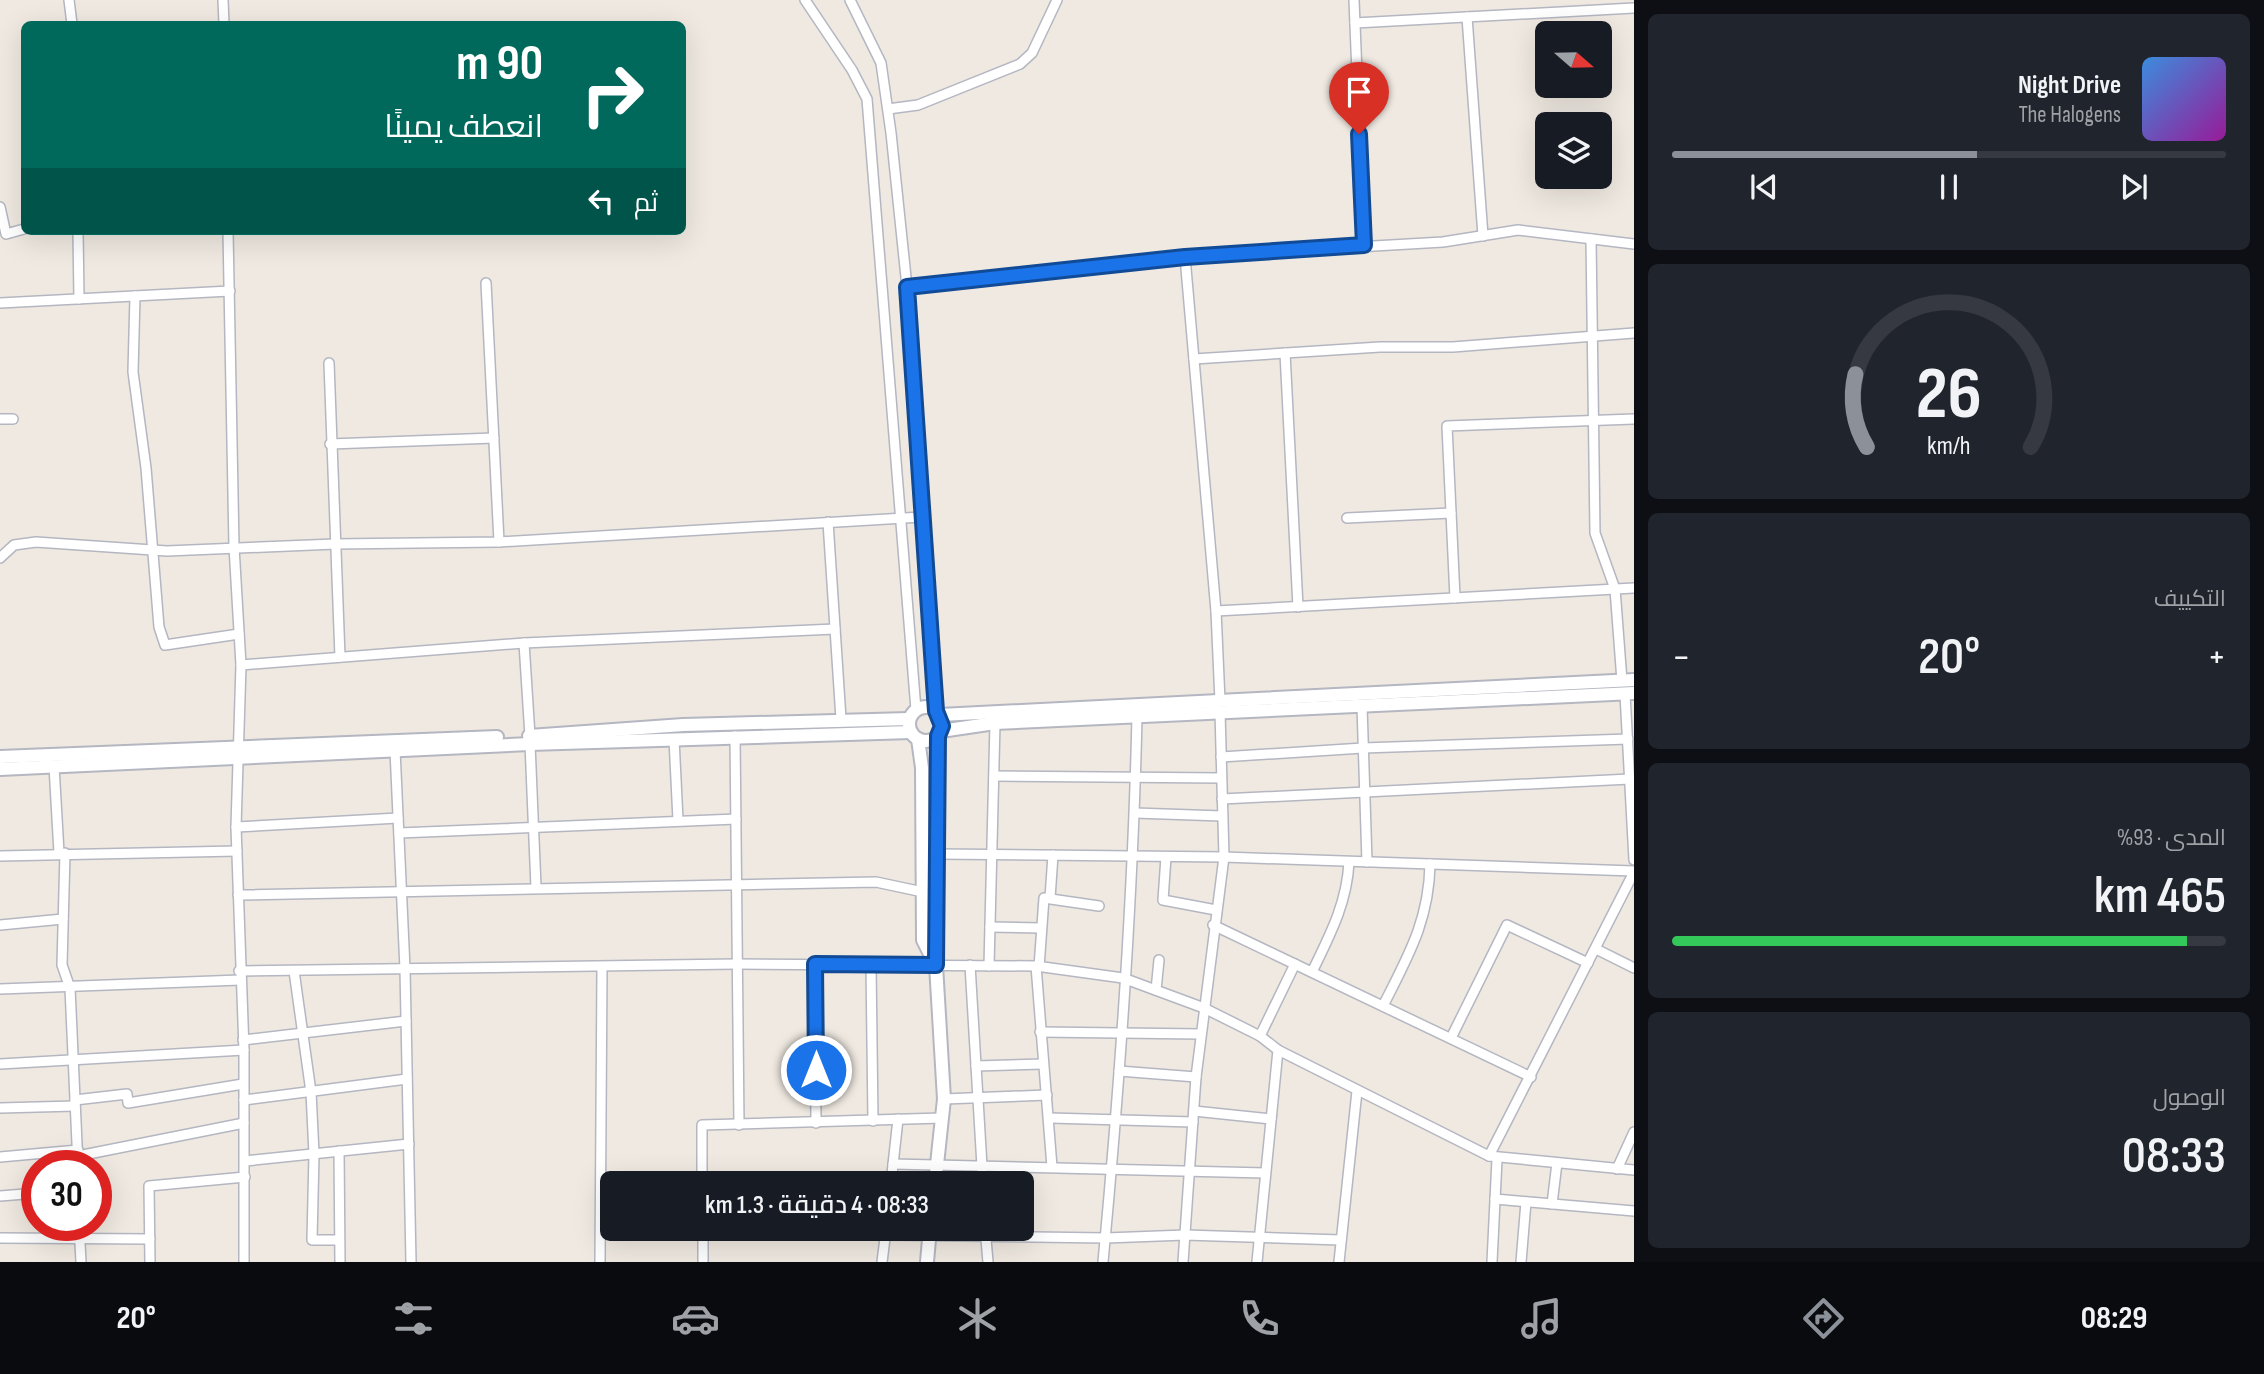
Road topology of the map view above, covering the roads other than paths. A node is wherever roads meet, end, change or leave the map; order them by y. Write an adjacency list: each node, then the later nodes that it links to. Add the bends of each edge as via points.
1 (69, 0): 9 (street)
2 (223, 0): 10 (street)
3 (805, 0): 40 (street, via 867,99)
4 (850, 0): 12 (street, via 881,64)
5 (1057, 0): 12 (street, via 1032,53 1020,64 918,105)
6 (1354, 0): 11 (street)
7 (1634, 8): 8 (street)
8 (1466, 16): 11 (street); 17 (street)
9 (72, 21)
10 (224, 21)
11 (1355, 23): 20 (street)
12 (888, 109): 23 (street)
13 (0, 207): 14 (street, via 6,233)
14 (21, 230)
15 (78, 235): 26 (street)
16 (228, 235): 24 (street)
17 (1483, 236): 18 (street, via 1518,230); 20 (street)
18 (1591, 239): 19 (street); 29 (street)
19 (1634, 244)
20 (1364, 245): 21 (street)
21 (1185, 257): 23 (street); 31 (street)
22 (486, 283): 37 (street)
23 (907, 287): 41 (street)
24 (230, 291): 25 (street); 46 (street)
25 (135, 296): 26 (street); 47 (street, via 132,372)
26 (79, 299): 27 (street)
27 (0, 303)
28 (1634, 333): 29 (street)
29 (1594, 335): 30 (street); 36 (street)
30 (1285, 353): 31 (street); 52 (street)
31 (1194, 359): 53 (street)
32 (329, 363): 38 (street)
33 (1634, 418): 36 (street)
34 (0, 419): 35 (street)
35 (13, 419)
36 (1594, 421): 39 (street, via 1447,426); 50 (street, via 1595,533)
37 (494, 438): 38 (street); 44 (street)
38 (330, 444): 45 (street)
39 (1451, 513): 42 (street); 51 (street)
40 (902, 517): 41 (street); 43 (street); 66 (street)
41 (921, 517): 62 (street)
42 (1347, 518)
43 (828, 522): 44 (street); 54 (street)
44 (499, 542): 45 (street)
45 (335, 544): 46 (street); 57 (street)
46 (234, 547): 47 (street); 55 (street)
47 (154, 550): 48 (street, via 36,542 14,545); 55 (street, via 159,627 165,645)
48 (0, 558)
49 (1634, 588): 50 (street)
50 (1615, 589): 51 (street); 59 (street)
51 (1455, 598): 52 (street)
52 (1298, 607): 53 (street)
53 (1216, 611): 61 (street)
54 (835, 629): 56 (street); 64 (street)
55 (239, 634): 58 (street)
56 (524, 643): 57 (street); 71 (street)
57 (340, 657): 58 (street)
58 (241, 665): 74 (street)
59 (1629, 687): 60 (street); 61 (street); 70 (street)
60 (1362, 706): 61 (street); 72 (street)
61 (1220, 707): 62 (street); 63 (street); 76 (street)
62 (938, 713): 66 (street, via 926,707); 67 (street)
63 (1137, 716): 65 (street); 80 (street)
64 (841, 719): 66 (street); 71 (street, via 682,724)
65 (995, 723): 67 (street); 79 (street)
66 (914, 725): 67 (street, via 928,740); 68 (street); 110 (street, via 922,768)
67 (939, 733): 95 (street)
68 (735, 736): 69 (street); 88 (street)
69 (674, 739): 71 (street); 89 (street)
70 (1628, 739): 72 (street); 82 (street)
71 (530, 740): 73 (street); 74 (street); 91 (street)
72 (1363, 748): 76 (street); 83 (street)
73 (395, 750): 74 (street); 87 (street)
74 (239, 752): 75 (street); 77 (street); 90 (street)
75 (0, 757)
76 (1221, 757): 81 (street)
77 (54, 766): 78 (street); 94 (street)
78 (0, 769)
79 (994, 776): 80 (street); 96 (street)
80 (1136, 777): 81 (street); 85 (street)
81 (1221, 778): 84 (street)
82 (1630, 779): 83 (street); 102 (street)
83 (1366, 791): 84 (street); 104 (street)
84 (1222, 799): 86 (street)
85 (1135, 813): 86 (street); 99 (street)
86 (1222, 816): 101 (street)
87 (398, 818): 90 (street); 92 (street)
88 (736, 819): 89 (street); 107 (street)
89 (678, 820): 91 (street)
90 (236, 827): 93 (street)
91 (535, 828): 92 (street); 108 (street)
92 (399, 833): 109 (street)
93 (237, 851): 94 (street); 111 (street)
94 (62, 853): 98 (street); 115 (street)
95 (937, 854): 96 (street); 127 (street)
96 (992, 855): 97 (street); 118 (street)
97 (1053, 855): 99 (street); 112 (street)
98 (0, 856)
99 (1132, 856): 100 (street); 137 (street)
100 (1166, 857): 101 (street); 114 (street, via 1163,900)
101 (1224, 858): 103 (street); 114 (street)
102 (1634, 860)
103 (1349, 862): 104 (street); 135 (street, via 1342,908)
104 (1367, 862): 105 (street)
105 (1430, 864): 106 (street); 141 (street, via 1425,917)
106 (1634, 872): 120 (street)
107 (739, 884): 108 (street); 110 (street, via 876,882); 123 (street)
108 (536, 887): 109 (street)
109 (402, 892): 111 (street); 133 (street)
110 (923, 892): 127 (street, via 923,940)
111 (238, 895): 136 (street)
112 (1050, 898): 113 (street); 119 (street, via 1044,898)
113 (1099, 905)
114 (1216, 910): 117 (street)
115 (63, 919): 116 (street); 138 (street, via 62,965)
116 (0, 925)
117 (1213, 925): 125 (street); 142 (street)
118 (990, 927): 119 (street); 129 (street)
119 (1040, 928): 130 (street)
120 (1595, 948): 122 (street); 132 (street)
121 (1159, 960): 140 (street)
122 (1588, 963): 149 (street, via 1507,925); 158 (street)
123 (736, 964): 124 (street); 131 (street); 179 (street)
124 (815, 964): 126 (street); 177 (street)
125 (1295, 964): 135 (street); 148 (street)
126 (872, 965): 127 (street); 175 (street)
127 (936, 965): 128 (street); 164 (street)
128 (970, 965): 129 (street); 155 (street)
129 (989, 966): 130 (street)
130 (1037, 967): 137 (street); 145 (street)
131 (601, 968): 133 (street); 231 (street)
132 (1634, 968)
133 (405, 970): 134 (street); 143 (street)
134 (294, 971): 136 (street); 146 (street)
135 (1312, 972): 141 (street)
136 (240, 976): 138 (street); 150 (street)
137 (1123, 978): 140 (street); 144 (street)
138 (70, 988): 139 (street); 152 (street)
139 (0, 989)
140 (1156, 990): 142 (street)
141 (1384, 1006): 149 (street)
142 (1204, 1008): 147 (street); 148 (street)
143 (406, 1021): 146 (street); 159 (street)
144 (1120, 1031): 145 (street); 147 (street); 156 (street)
145 (1040, 1032): 154 (street)
146 (302, 1034): 150 (street); 162 (street)
147 (1201, 1034): 157 (street)
148 (1260, 1036): 151 (street)
149 (1451, 1038): 158 (street)
150 (244, 1045): 152 (street); 160 (street)
151 (1278, 1050): 161 (street); 173 (street)
152 (73, 1061): 153 (street); 167 (street)
153 (0, 1064)
154 (1043, 1064): 155 (street); 163 (street)
155 (976, 1066): 165 (street)
156 (1119, 1071): 157 (street); 174 (street)
157 (1196, 1077): 169 (street)
158 (1531, 1077): 188 (street)
159 (407, 1080): 162 (street); 181 (street)
160 (243, 1084): 166 (street); 167 (street, via 128,1103 127,1094)
161 (1357, 1091): 188 (street); 220 (street)
162 (311, 1092): 166 (street); 185 (street)
163 (1048, 1095): 165 (street); 171 (street)
164 (944, 1099): 165 (street); 170 (street)
165 (978, 1099): 193 (street)
166 (244, 1100): 178 (street)
167 (75, 1103): 168 (street); 182 (street)
168 (0, 1108)
169 (1194, 1111): 173 (street); 176 (street)
170 (942, 1118): 172 (street); 192 (street)
171 (1050, 1118): 174 (street); 194 (street)
172 (898, 1119): 175 (street); 191 (street)
173 (1271, 1119): 203 (street)
174 (1116, 1120): 176 (street); 195 (street)
175 (873, 1121): 177 (street)
176 (1193, 1122): 197 (street)
177 (816, 1123): 179 (street)
178 (244, 1124): 183 (street); 189 (street)
179 (739, 1125): 199 (street, via 702,1125)
180 (1634, 1132): 196 (street)
181 (409, 1144): 184 (street); 230 (street)
182 (78, 1150)
183 (112, 1150)
184 (339, 1151): 185 (street); 219 (street)
185 (314, 1154): 189 (street); 219 (street, via 312,1240)
186 (0, 1157): 187 (street)
187 (21, 1157)
188 (1493, 1157): 190 (street); 207 (street)
189 (245, 1161): 204 (street)
190 (1557, 1163): 196 (street); 209 (street)
191 (893, 1164): 192 (street); 200 (street)
192 (937, 1164): 193 (street); 201 (street)
193 (982, 1165): 194 (street); 202 (street)
194 (1052, 1167): 195 (street)
195 (1112, 1169): 197 (street); 216 (street)
196 (1617, 1169): 198 (street)
197 (1189, 1170): 203 (street); 212 (street)
198 (1634, 1170)
199 (702, 1171)
200 (892, 1171)
201 (936, 1171)
202 (982, 1171)
203 (1265, 1173): 218 (street)
204 (246, 1177): 217 (street, via 149,1186); 228 (street)
205 (21, 1194): 206 (street)
206 (0, 1196)
207 (1495, 1199): 208 (street); 240 (street)
208 (1526, 1202): 209 (street); 241 (street)
209 (1552, 1204): 210 (street)
210 (1634, 1211)
211 (1034, 1234): 216 (street)
212 (1185, 1235): 216 (street); 218 (street); 237 (street)
213 (0, 1238): 214 (street)
214 (21, 1238)
215 (112, 1238): 217 (street)
216 (1106, 1238): 236 (street)
217 (150, 1239): 227 (street)
218 (1259, 1239): 220 (street); 238 (street)
219 (340, 1240): 229 (street)
220 (1341, 1240): 239 (street)
221 (80, 1241): 226 (street)
222 (703, 1241): 232 (street)
223 (884, 1241): 233 (street)
224 (929, 1241): 234 (street)
225 (986, 1241): 235 (street)
226 (81, 1262)
227 (150, 1262)
228 (244, 1262)
229 (340, 1262)
230 (411, 1262)
231 (600, 1262)
232 (703, 1262)
233 (882, 1262)
234 (927, 1262)
235 (988, 1262)
236 (1103, 1262)
237 (1183, 1262)
238 (1257, 1262)
239 (1339, 1262)
240 (1492, 1262)
241 (1521, 1262)

